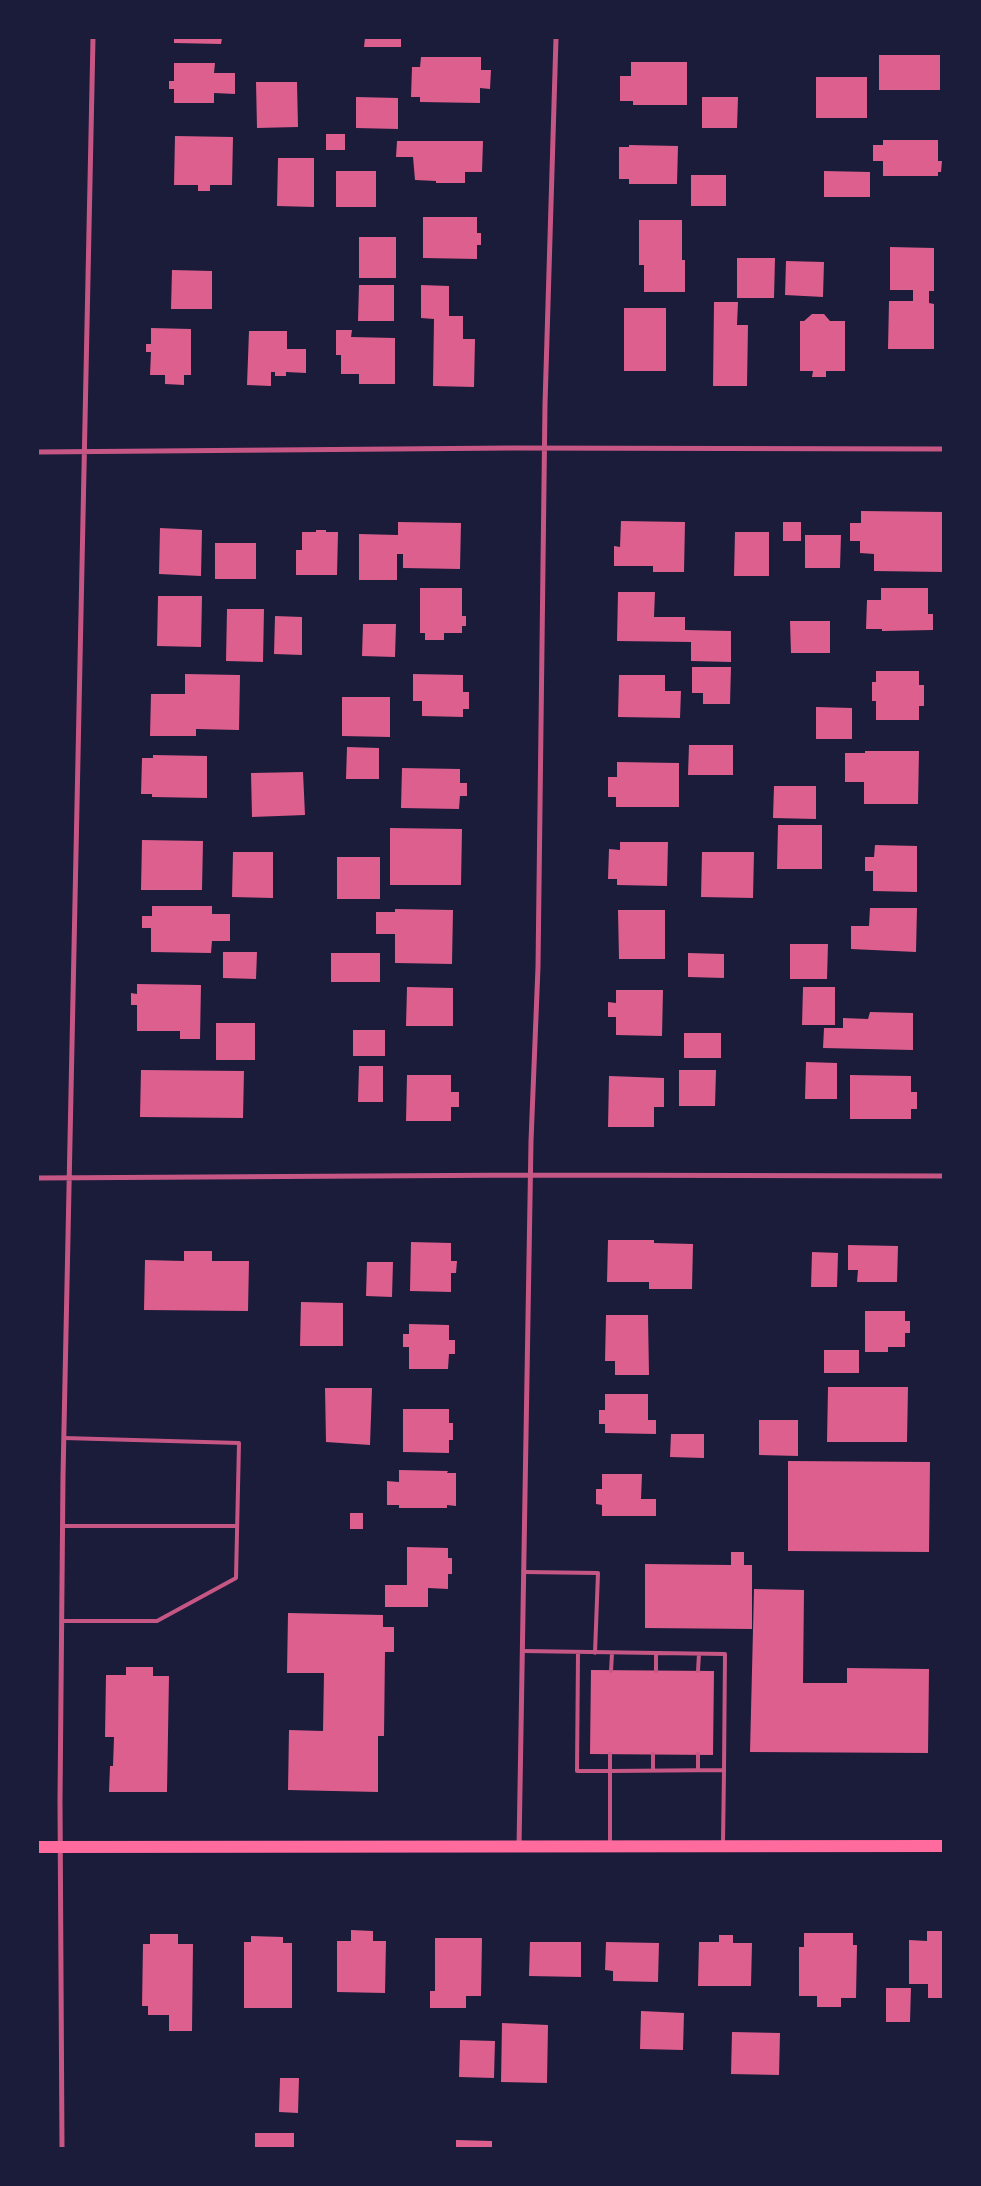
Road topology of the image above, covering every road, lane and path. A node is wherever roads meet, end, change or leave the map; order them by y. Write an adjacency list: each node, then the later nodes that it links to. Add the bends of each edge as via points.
1 (93, 38): 6 (street)
2 (556, 38): 3 (street)
3 (545, 448): 4 (street); 6 (street); 7 (street, via 538,966)
4 (944, 449)
5 (38, 452): 6 (street)
6 (85, 452): 10 (street)
7 (531, 1175): 8 (street); 10 (street); 14 (street)
8 (944, 1176)
9 (38, 1178): 10 (street)
10 (68, 1178): 11 (street)
11 (64, 1438): 12 (street); 13 (lane, via 240,1443)
12 (63, 1526): 13 (lane); 15 (street)
13 (237, 1526): 15 (lane, via 236,1578 157,1621)
14 (524, 1572): 16 (street); 18 (lane, via 598,1573)
15 (62, 1621): 34 (street)
16 (523, 1651): 17 (lane); 37 (street)
17 (578, 1652): 18 (lane); 31 (lane, via 577,1771)
18 (595, 1653): 19 (lane)
19 (612, 1653): 20 (lane); 22 (lane)
20 (656, 1653): 21 (lane); 23 (lane)
21 (699, 1654): 24 (lane); 30 (lane, via 725,1654)
22 (611, 1670)
23 (656, 1670)
24 (698, 1671)
25 (610, 1754): 31 (lane)
26 (654, 1754): 28 (lane)
27 (698, 1754): 29 (lane)
28 (653, 1770): 29 (lane); 31 (lane)
29 (698, 1770): 30 (lane)
30 (724, 1770): 36 (lane)
31 (610, 1771): 35 (lane)
32 (944, 1846): 36 (main road)
33 (38, 1847): 34 (main road)
34 (60, 1847): 37 (main road); 38 (street)
35 (610, 1847): 36 (main road); 37 (main road)
36 (723, 1847)
37 (519, 1848)
38 (62, 2148)

